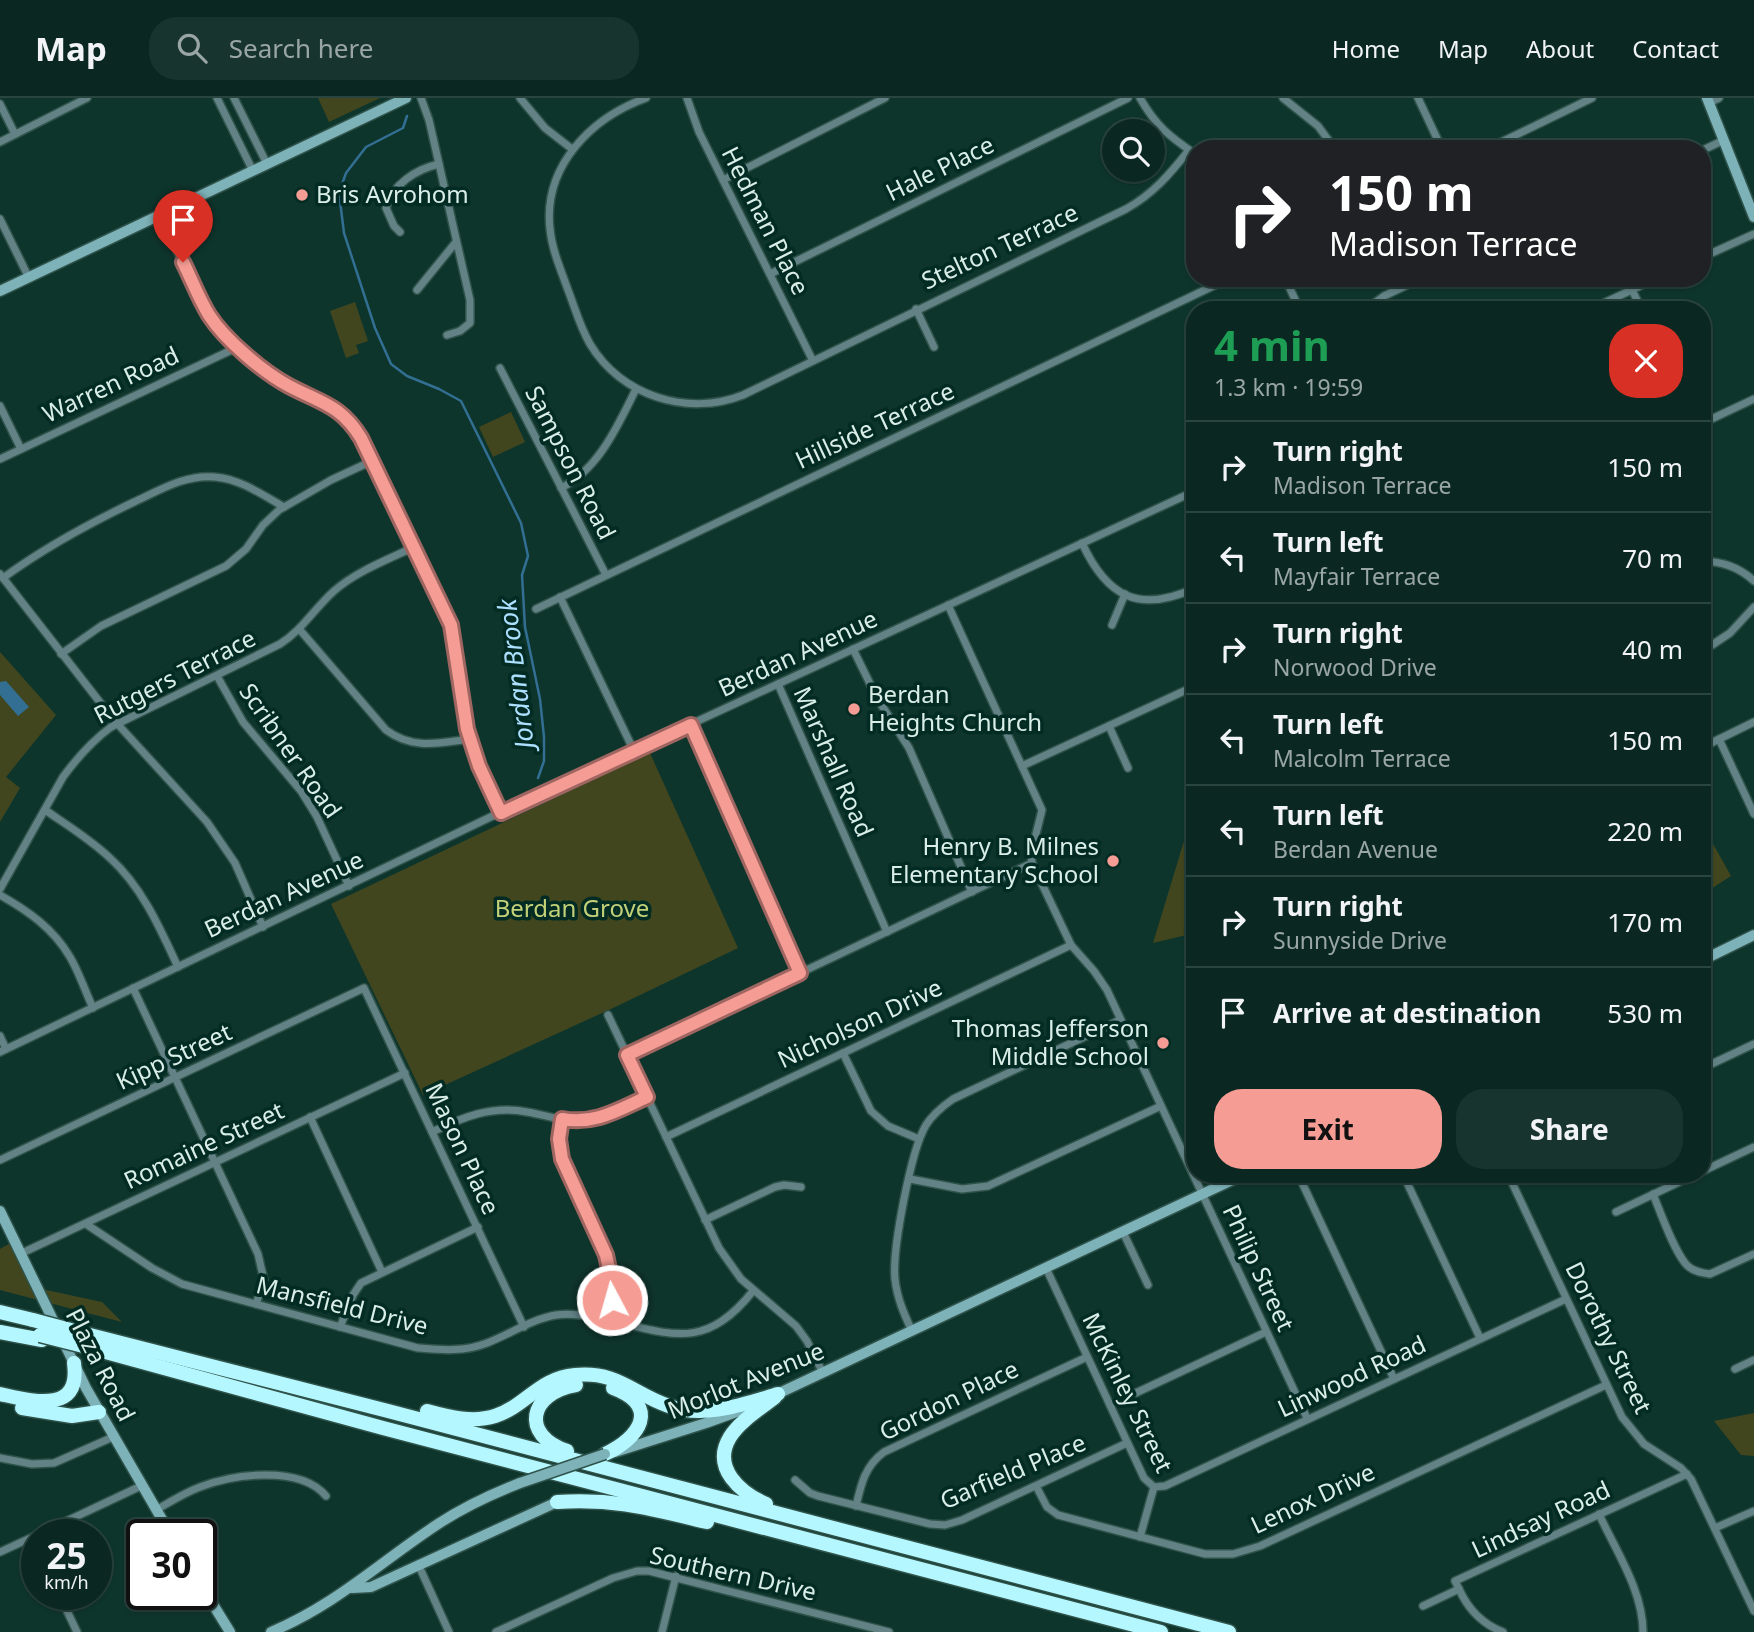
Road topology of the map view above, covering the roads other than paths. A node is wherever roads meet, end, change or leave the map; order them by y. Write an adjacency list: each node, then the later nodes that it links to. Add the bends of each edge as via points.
1 (87, 98): 17 (street)
2 (217, 98): 29 (street)
3 (234, 98): 27 (street)
4 (407, 98): 27 (street)
5 (421, 98): 28 (street)
6 (520, 98): 25 (street, via 545,128)
7 (646, 98): 25 (street, via 610,115)
8 (687, 98): 30 (street, Hedman Place)
9 (885, 98): 30 (street)
10 (1128, 98): 38 (street, Hale Place)
11 (1140, 98): 24 (street, via 1165,134)
12 (1283, 98): 18 (street)
13 (1418, 98): 19 (street)
14 (1592, 98): 20 (street)
15 (1712, 100): 21 (street)
16 (0, 104): 17 (street)
17 (15, 134): 22 (street)
18 (1328, 140)
19 (1438, 140)
20 (1506, 140)
21 (1724, 140): 23 (street); 32 (street)
22 (0, 142)
23 (1711, 146)
24 (1186, 148)
25 (572, 149): 55 (street, Stelton Terrace, via 552,195 552,242 591,345 609,369)
26 (1186, 158): 49 (street, Stelton Terrace, via 1144,199)
27 (267, 164): 29 (street)
28 (439, 164): 34 (street, via 416,171 387,203); 36 (street)
29 (253, 171): 31 (street)
30 (723, 180): 38 (street, Hedman Place)
31 (161, 214): 39 (street); 51 (street, via 209,315)
32 (1754, 217)
33 (0, 219): 39 (street)
34 (400, 232)
35 (1754, 234): 37 (street)
36 (457, 242): 43 (street); 50 (street, via 470,300 470,323)
37 (1711, 253)
38 (770, 274): 53 (street, Hedman Place)
39 (28, 276): 45 (street)
40 (1211, 287): 68 (street, Hillside Terrace)
41 (1403, 287): 46 (street)
42 (1638, 287): 44 (street)
43 (417, 290)
44 (1632, 290): 47 (street); 48 (street)
45 (0, 291)
46 (1377, 301)
47 (1608, 301)
48 (1638, 301)
49 (916, 309): 52 (street); 53 (street, Stelton Terrace)
50 (447, 335)
51 (238, 347): 59 (street, Warren Road); 61 (street, via 289,386 344,414)
52 (934, 347)
53 (812, 359): 55 (street, Stelton Terrace, via 743,395 712,403 665,400)
54 (500, 368): 62 (street, Sampson Road)
55 (636, 388): 62 (street, via 591,466)
56 (1754, 399): 58 (street)
57 (0, 406): 59 (street)
58 (1711, 419)
59 (21, 449): 60 (street, Warren Road)
60 (0, 458)
61 (372, 461): 64 (street); 66 (street)
62 (561, 488): 68 (street, Sampson Road)
63 (1186, 495): 65 (street, Berdan Avenue)
64 (284, 507): 69 (street, via 227,479 189,478 88,524); 81 (street, via 226,566 101,626)
65 (1082, 543): 72 (street, via 1098,573); 74 (street, Berdan Avenue)
66 (414, 547): 78 (street, Rutgers Terrace, via 345,582); 89 (street, via 451,625)
67 (1711, 562): 70 (street, via 1727,564)
68 (606, 575): 73 (street, Hillside Terrace)
69 (1, 576): 81 (street)
70 (1754, 581)
71 (1186, 592): 72 (street, via 1159,600)
72 (1125, 594): 77 (street)
73 (561, 597): 76 (street, Hillside Terrace); 92 (street)
74 (948, 605): 80 (street, Berdan Avenue); 93 (street)
75 (1754, 607): 79 (street)
76 (536, 609)
77 (1112, 625)
78 (300, 630): 82 (street, Rutgers Terrace); 89 (street, via 396,737 426,745)
79 (1711, 646)
80 (853, 649): 83 (street, Berdan Avenue); 101 (street, via 909,748)
81 (61, 654): 86 (street)
82 (217, 676): 86 (street, Rutgers Terrace); 99 (street, Scribner Road, via 243,722 302,791)
83 (778, 684): 87 (street, Berdan Avenue); 104 (street, Marshall Road)
84 (1186, 690): 88 (street)
85 (1754, 722): 90 (street)
86 (117, 724): 95 (street, Rutgers Terrace, via 75,761); 103 (street, via 223,844)
87 (691, 725): 92 (street, Berdan Avenue); 109 (street)
88 (1109, 726): 93 (street); 94 (street)
89 (470, 739): 96 (street)
90 (1719, 739): 91 (street); 97 (street)
91 (1711, 743)
92 (634, 751): 96 (street, Berdan Avenue)
93 (1022, 765): 98 (street, via 1042,810)
94 (1128, 768)
95 (45, 810): 100 (street, Rutgers Terrace); 108 (street, via 90,841 125,874)
96 (501, 813): 99 (street, Berdan Avenue)
97 (1754, 814)
98 (1032, 863): 101 (street); 106 (street, Philip Street)
99 (349, 886): 103 (street, Berdan Avenue)
100 (0, 889)
101 (972, 892): 104 (street)
102 (0, 895): 112 (street, via 39,920 62,944)
103 (263, 927): 108 (street, Berdan Avenue)
104 (887, 932): 109 (street)
105 (1754, 935): 107 (street)
106 (1071, 945): 114 (street, Philip Street, via 1101,981); 118 (street, Nicholson Drive)
107 (1711, 956)
108 (178, 967): 110 (street, Berdan Avenue)
109 (800, 973): 119 (street)
110 (133, 988): 112 (street, Berdan Avenue); 122 (street)
111 (363, 988): 121 (street, Mason Place); 122 (street, Kipp Street)
112 (93, 1007): 117 (street, Berdan Avenue)
113 (608, 1015): 119 (street)
114 (1120, 1020): 124 (street, Philip Street); 129 (street, via 953,1099 933,1116)
115 (0, 1036): 117 (street)
116 (1754, 1044): 120 (street)
117 (3, 1050)
118 (843, 1053): 128 (street, Nicholson Drive); 129 (street, via 871,1111 888,1126)
119 (627, 1055): 123 (street)
120 (1711, 1064)
121 (405, 1073): 125 (street, Romaine Street); 127 (street, Mason Place)
122 (175, 1078): 131 (street, Kipp Street); 133 (street)
123 (647, 1097): 126 (street, via 598,1119); 128 (street)
124 (1160, 1106): 132 (street, Philip Street); 135 (street, via 988,1186 962,1189)
125 (310, 1117): 133 (street, Romaine Street); 154 (street)
126 (562, 1119): 127 (street, via 496,1110); 160 (street, via 562,1159 610,1270 612,1300)
127 (432, 1132): 149 (street, Mason Place)
128 (666, 1137): 147 (street)
129 (919, 1139): 135 (street)
130 (1754, 1147): 134 (street)
131 (0, 1160)
132 (1186, 1161)
133 (215, 1162): 148 (street, Romaine Street); 158 (street, via 262,1263 264,1280)
134 (1711, 1167)
135 (909, 1179): 164 (street, via 894,1264 896,1291)
136 (1196, 1183): 144 (street, Philip Street)
137 (1227, 1183): 144 (street, Morlot Avenue)
138 (1302, 1183): 175 (street)
139 (1407, 1183): 169 (street)
140 (1511, 1183): 157 (street, Dorothy Street)
141 (1677, 1183): 143 (street)
142 (801, 1187): 147 (street, via 775,1187)
143 (1653, 1194): 146 (street); 152 (street, via 1690,1268 1710,1273)
144 (1202, 1195): 150 (street, Morlot Avenue); 166 (street, Philip Street)
145 (0, 1211): 151 (street, Plaza Road)
146 (1616, 1212)
147 (705, 1220): 156 (street, via 729,1264)
148 (86, 1224): 151 (street, Romaine Street); 158 (street, Mansfield Drive, via 174,1280)
149 (478, 1227): 154 (street); 162 (street, Mason Place)
150 (1123, 1232): 153 (street, Morlot Avenue); 155 (street)
151 (20, 1254): 172 (street, Plaza Road)
152 (1754, 1255)
153 (1046, 1268): 164 (street, Morlot Avenue); 170 (street, McKinley Street)
154 (382, 1272): 163 (street, via 356,1288)
155 (1148, 1285)
156 (753, 1291): 160 (street, Mansfield Drive, via 728,1318 695,1332 667,1333); 174 (street, via 796,1326)
157 (1566, 1299): 169 (street, Linwood Road); 176 (street, Dorothy Street)
158 (256, 1304): 163 (street, Mansfield Drive)
159 (0, 1311): 167 (highway, bridge)
160 (606, 1320): 162 (street, Mansfield Drive, via 558,1315)
161 (0, 1324): 168 (highway)
162 (524, 1326): 163 (street, Mansfield Drive, via 474,1347 444,1350 418,1348)
163 (341, 1327)
164 (912, 1331): 174 (street, Morlot Avenue)
165 (0, 1332): 168 (highway)
166 (1266, 1332): 180 (street); 182 (street, Philip Street)
167 (82, 1333): 177 (highway, via 462,1418 496,1416 544,1384 576,1375 612,1378 661,1403 689,1410 729,1407); 188 (highway)
168 (41, 1337): 206 (highway, bridge)
169 (1480, 1338): 175 (street, Linwood Road)
170 (1087, 1357): 180 (street, McKinley Street); 195 (street, Gordon Place, via 884,1452 865,1472)
171 (1754, 1360): 173 (street)
172 (74, 1363): 178 (highway, via 75,1379 63,1398 38,1401); 181 (street, Plaza Road)
173 (1735, 1369)
174 (823, 1373): 177 (street, Morlot Avenue)
175 (1394, 1379): 182 (street, Linwood Road)
176 (1606, 1385): 187 (street, Dorothy Street, via 1635,1435); 203 (street, Lenox Drive, via 1247,1551 1205,1554)
177 (778, 1394): 185 (street, Morlot Avenue, via 706,1423); 201 (highway, via 730,1437 724,1452 726,1468 746,1494)
178 (0, 1395)
179 (0, 1404): 181 (highway, via 63,1415)
180 (1110, 1405): 184 (street, McKinley Street)
181 (99, 1412): 183 (street, Plaza Road)
182 (1307, 1419): 192 (street, Linwood Road, via 1165,1486)
183 (113, 1437): 186 (street, via 54,1463); 190 (street, Plaza Road)
184 (1127, 1443): 191 (street, Garfield Place); 192 (street, McKinley Street, via 1144,1478)
185 (605, 1454): 188 (highway, via 623,1446 639,1428 640,1413 633,1399 610,1387 588,1384 557,1389 544,1398 537,1422 547,1441); 209 (street, Morlot Avenue, bridge, via 481,1500 442,1521)
186 (0, 1458)
187 (1687, 1474): 198 (street, Lindsay Road); 202 (street, Dorothy Street)
188 (640, 1478): 201 (highway)
189 (795, 1480): 195 (street, Garfield Place, via 810,1493)
190 (141, 1486): 196 (street, Plaza Road); 199 (street)
191 (1036, 1486): 195 (street, Garfield Place, via 945,1525); 203 (street, Lenox Drive, via 1047,1507 1058,1515)
192 (1154, 1487): 203 (street, McKinley Street)
193 (326, 1496): 196 (street, via 305,1481 244,1477 198,1488)
194 (557, 1502): 206 (highway, via 624,1503); 207 (street)
195 (856, 1506)
196 (156, 1510): 200 (street, Plaza Road)
197 (1754, 1511): 202 (street)
198 (1599, 1514): 210 (street, Lindsay Road, via 1455,1581); 225 (street, via 1636,1592)
199 (71, 1519)
200 (161, 1519)
201 (823, 1525): 223 (highway)
202 (1715, 1528): 214 (street, Dorothy Street)
203 (1140, 1537)
204 (21, 1542): 205 (street)
205 (0, 1552)
206 (894, 1562): 222 (highway)
207 (418, 1564): 209 (street, via 371,1587); 218 (street)
208 (676, 1577): 219 (street, Southern Drive, via 649,1571 625,1574); 220 (street); 221 (street, Southern Drive)
209 (352, 1588): 217 (street, Morlot Avenue)
210 (1459, 1589): 211 (street, Lindsay Road); 224 (street, via 1473,1613)
211 (1423, 1606)
212 (67, 1610): 215 (street)
213 (216, 1610): 216 (street)
214 (1754, 1611)
215 (77, 1632)
216 (230, 1632)
217 (271, 1632)
218 (449, 1632)
219 (496, 1632)
220 (662, 1632)
221 (889, 1632)
222 (1161, 1632)
223 (1229, 1632)
224 (1503, 1632)
225 (1643, 1632)

